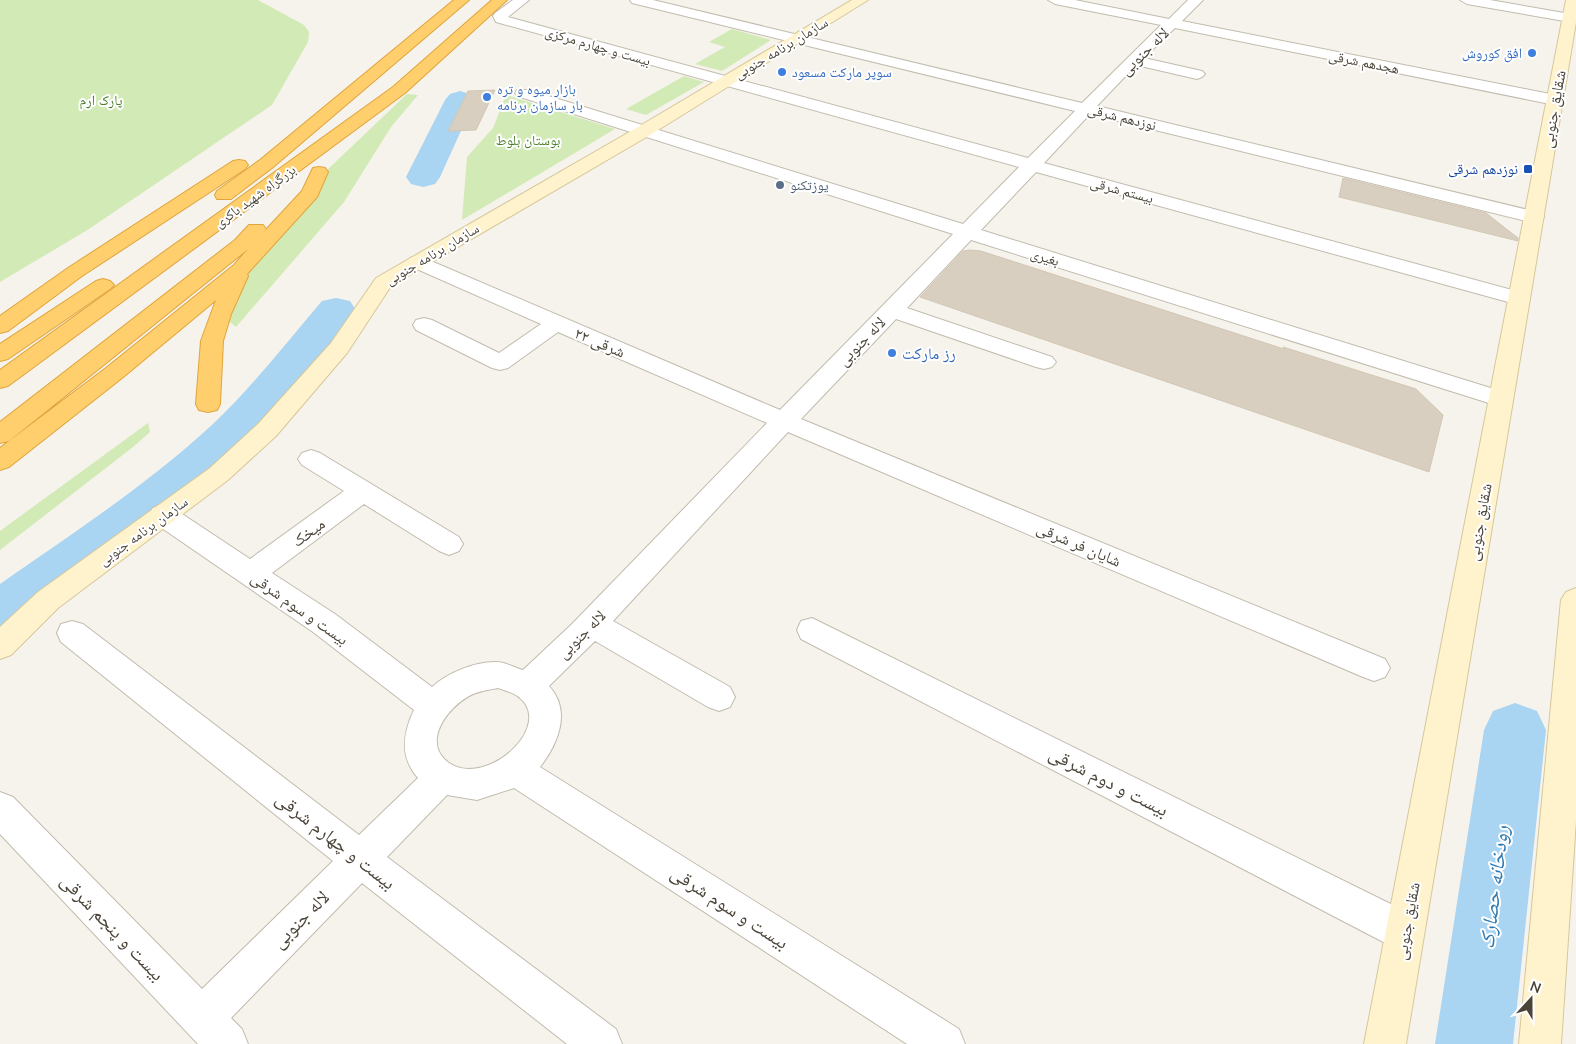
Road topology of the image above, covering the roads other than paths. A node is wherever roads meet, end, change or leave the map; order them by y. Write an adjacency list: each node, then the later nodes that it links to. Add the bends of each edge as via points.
1 (462, 0): 22 (highway, via 266,164); 28 (highway, via 390,46 243,162)
2 (500, 0): 16 (highway, بزرگراه شهید باکری)
3 (522, 0): 14 (street, بیست و چهارم مرکزی, via 500,16 501,19)
4 (637, 0): 11 (street, نوزدهم شرقی)
5 (861, 0): 11 (main road, سازمان برنامه جنوبی)
6 (1055, 0): 10 (street, هجدهم شرقی)
7 (1196, 0): 10 (street, لاله جنوبی)
8 (1467, 0): 9 (street)
9 (1572, 9): 17 (main road, شقایق جنوبی)
10 (1173, 24): 12 (street, لاله جنوبی); 17 (street, هجدهم شرقی)
11 (797, 39): 14 (main road, سازمان برنامه جنوبی); 18 (street, نوزدهم شرقی)
12 (1133, 60): 13 (street); 18 (street, لاله جنوبی)
13 (1197, 74)
14 (726, 82): 19 (main road, سازمان برنامه جنوبی); 20 (street, بیستم شرقی)
15 (523, 93): 19 (street, بغیری)
16 (389, 98): 21 (highway); 37 (highway, بزرگراه شهید باکری)
17 (1555, 100): 23 (main road, شقایق جنوبی)
18 (1086, 109): 20 (street, لاله جنوبی); 23 (street, نوزدهم شرقی)
19 (644, 131): 24 (street, بغیری); 26 (main road, سازمان برنامه جنوبی)
20 (1032, 166): 24 (street, لاله جنوبی); 29 (street, بیستم شرقی)
21 (319, 172): 27 (highway, via 310,192); 39 (highway); 42 (highway, via 242,244)
22 (211, 205)
23 (1534, 217): 29 (main road, شقایق جنوبی)
24 (967, 232): 30 (street, لاله جنوبی); 38 (street, بغیری)
25 (141, 256): 35 (highway)
26 (417, 262): 32 (street, ۲۲ شرقی); 46 (main road, سازمان برنامه جنوبی, via 383,282 339,348 267,430 219,474)
27 (241, 269): 40 (highway, via 220,314 212,341); 44 (highway)
28 (75, 272): 31 (highway); 34 (highway)
29 (1519, 299): 38 (main road, شقایق جنوبی)
30 (892, 310): 36 (street); 41 (street, لاله جنوبی)
31 (0, 314)
32 (556, 323): 33 (street, via 500,363); 41 (street, ۲۲ شرقی)
33 (424, 325)
34 (0, 326)
35 (0, 354)
36 (1044, 362)
37 (0, 382)
38 (1501, 400): 62 (main road, شقایق جنوبی)
39 (0, 402)
40 (208, 404)
41 (784, 421): 50 (street, لاله جنوبی); 54 (street, شایان فر شرقی)
42 (0, 435)
43 (311, 459): 45 (street)
44 (0, 461)
45 (363, 491): 47 (street); 48 (street, میخک)
46 (163, 515): 48 (street, بیست و سوم شرقی); 53 (main road, سازمان برنامه جنوبی, via 48,600)
47 (449, 544)
48 (252, 574): 57 (street, بیست و سوم شرقی, via 324,623)
49 (1576, 600): 67 (main road)
50 (592, 624): 55 (street, لاله جنوبی); 56 (street)
51 (812, 630): 62 (street, بیست و دوم شرقی)
52 (72, 633): 61 (street, بیست و چهارم شرقی)
53 (0, 646)
54 (1374, 668)
55 (529, 685): 57 (street, via 498,675 480,677 454,688); 58 (street, via 540,696 546,709 546,725 541,741)
56 (719, 697)
57 (433, 706): 59 (street, via 424,722 421,753 429,767)
58 (515, 770): 59 (street, via 477,784 458,783); 65 (street, بیست و سوم شرقی)
59 (442, 777): 61 (street, لاله جنوبی)
60 (0, 809): 63 (street, بیست و پنجم شرقی)
61 (360, 859): 63 (street, لاله جنوبی); 64 (street, بیست و چهارم شرقی)
62 (1405, 932): 66 (main road, شقایق جنوبی)
63 (214, 1031)
64 (601, 1044)
65 (944, 1044)
66 (1385, 1044)
67 (1540, 1044)

